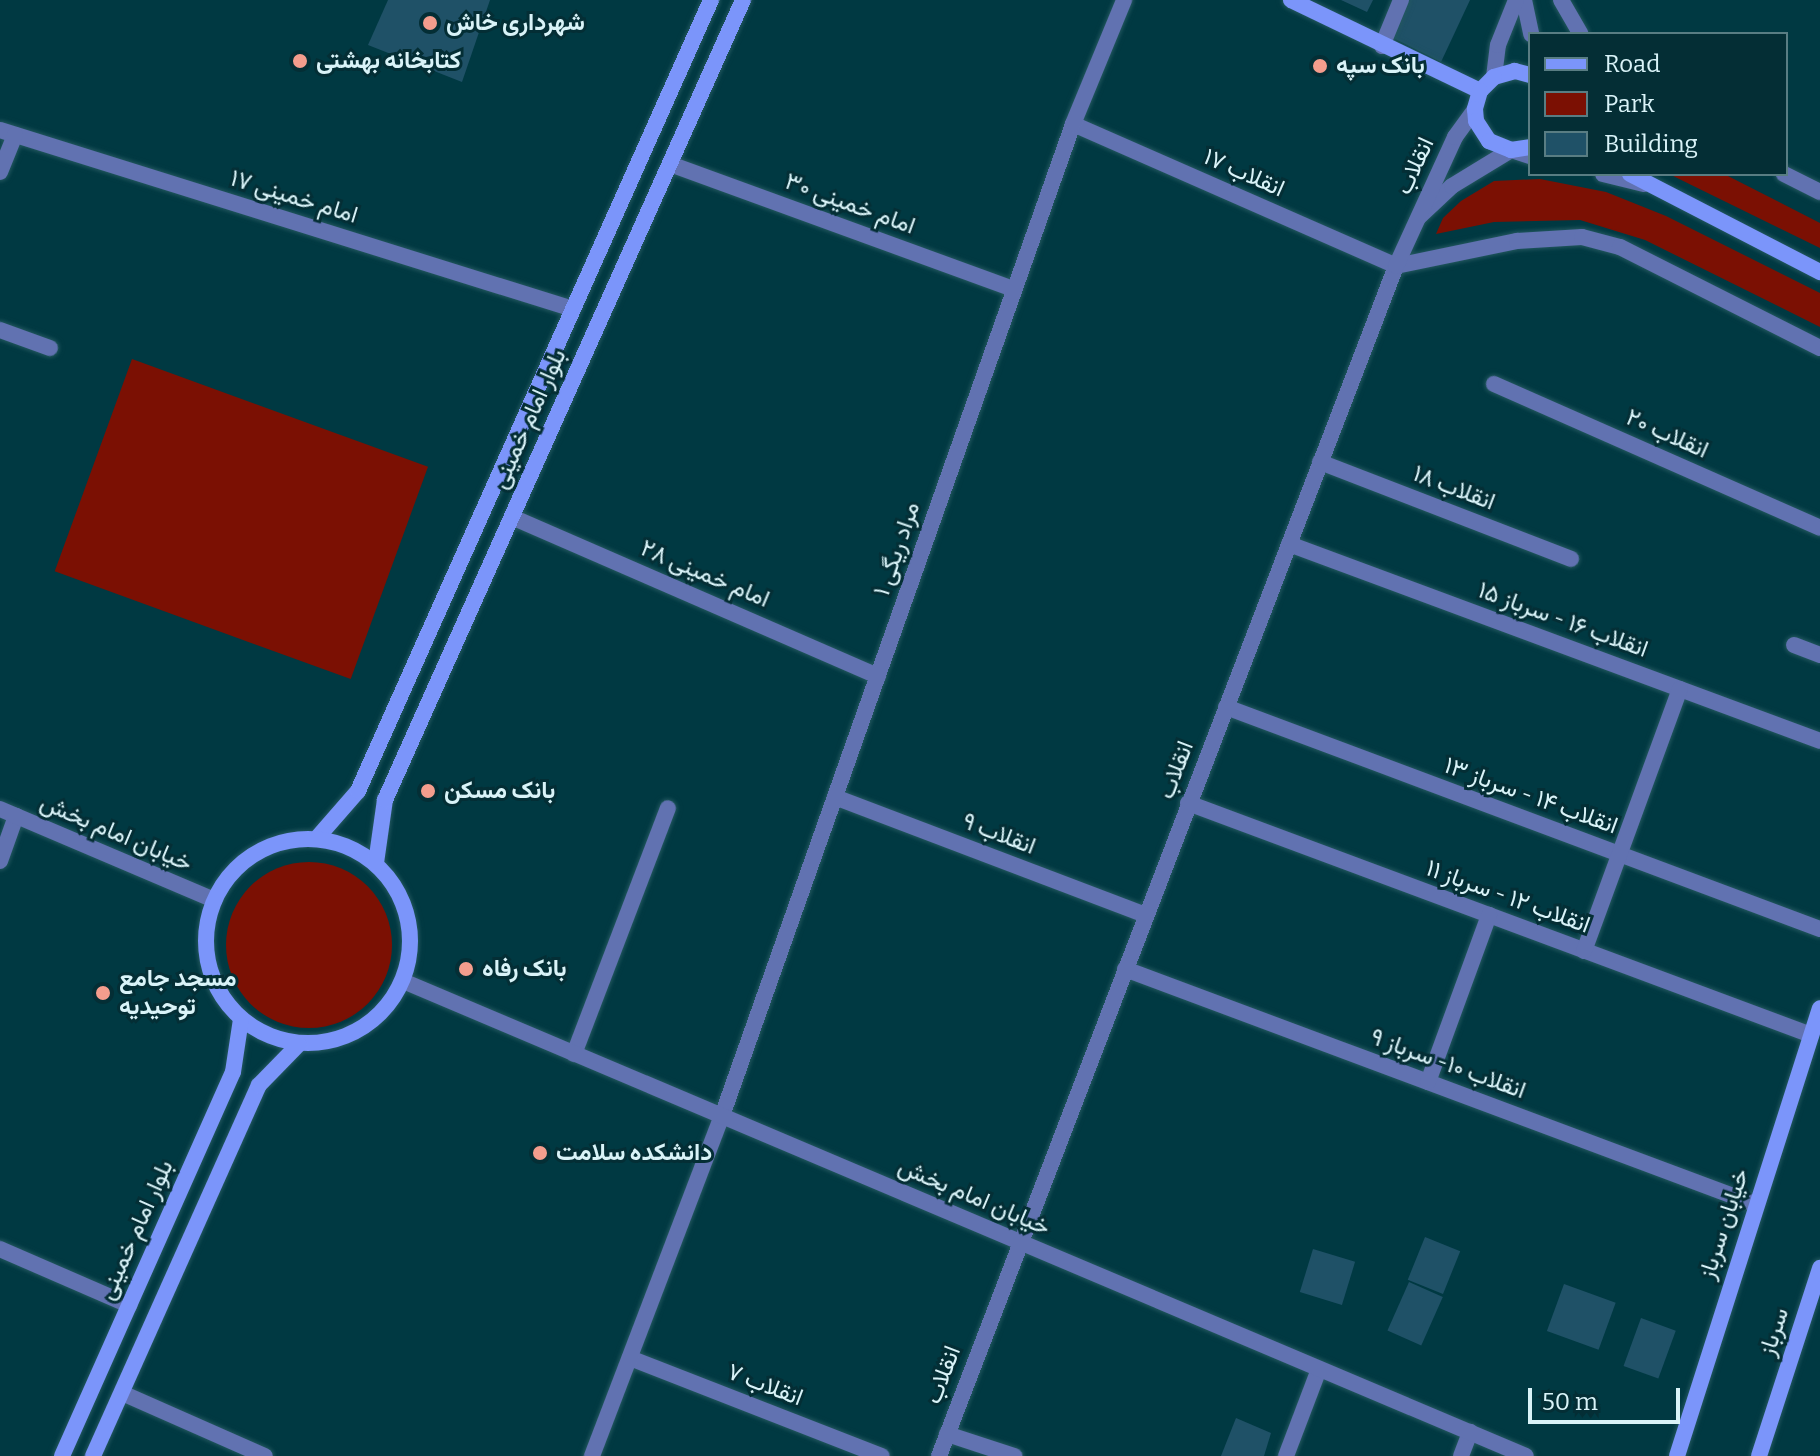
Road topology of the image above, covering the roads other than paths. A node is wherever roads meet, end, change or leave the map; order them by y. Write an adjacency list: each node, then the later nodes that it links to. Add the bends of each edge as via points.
1 (711, 0): 31 (main road, بلوار امام خمینی)
2 (743, 0): 21 (main road, بلوار امام خمینی)
3 (1124, 0): 16 (street, مراد ریگی ۱)
4 (1291, 0): 11 (main road)
5 (1401, 0): 11 (street)
6 (1516, 0): 13 (street, via 1498,45)
7 (1524, 0): 9 (street)
8 (1561, 0): 10 (street)
9 (1531, 32)
10 (1580, 32)
11 (1382, 46): 14 (main road)
12 (1528, 74): 13 (main road, via 1515,71)
13 (1494, 77): 14 (main road)
14 (1480, 91): 15 (main road)
15 (1475, 109): 19 (main road, via 1489,141); 27 (street, انقلاب, via 1455,137)
16 (1073, 124): 28 (street, انقلاب ۱۷); 30 (street, مراد ریگی ۱)
17 (8, 132): 22 (street); 31 (street, امام خمینی ۱۷)
18 (1528, 147): 19 (main road)
19 (1511, 150): 20 (street); 27 (street, via 1452,186)
20 (1528, 155)
21 (670, 164): 30 (street, امام خمینی ۳۰); 37 (main road, بلوار امام خمینی)
22 (0, 172)
23 (1616, 176): 25 (street)
24 (1788, 176): 26 (street)
25 (1643, 180): 29 (main road)
26 (1820, 192)
27 (1418, 218): 28 (street, انقلاب)
28 (1396, 266): 34 (street, via 1517,241 1582,237 1620,247); 36 (street, انقلاب)
29 (1820, 272)
30 (1014, 289): 43 (street, مراد ریگی ۱)
31 (573, 309): 51 (main road, بلوار امام خمینی, via 358,791)
32 (0, 330): 33 (street)
33 (50, 348)
34 (1820, 348)
35 (1494, 384): 38 (street, انقلاب ۲۰)
36 (1320, 462): 39 (street, انقلاب); 40 (street, انقلاب ۱۸)
37 (512, 517): 43 (street, امام خمینی ۲۸); 54 (main road, بلوار امام خمینی, via 385,800)
38 (1820, 528)
39 (1289, 544): 44 (street, انقلاب ۱۶ - سرباز ۱۵); 45 (street, انقلاب)
40 (1571, 559)
41 (1794, 645): 42 (street)
42 (1820, 655)
43 (878, 676): 47 (street, مراد ریگی ۱)
44 (1680, 689): 46 (street, انقلاب ۱۶ - سرباز ۱۵); 52 (street)
45 (1226, 707): 48 (street, انقلاب); 52 (street, انقلاب ۱۴ - سرباز ۱۳)
46 (1820, 741)
47 (835, 797): 56 (street, انقلاب ۹); 68 (street, مراد ریگی ۱)
48 (1188, 803): 56 (street, انقلاب); 57 (street, انقلاب ۱۲ - سرباز ۱۱)
49 (668, 808): 66 (street)
50 (8, 813): 53 (street); 55 (street, خیابان امام بخش)
51 (317, 838): 54 (main road, via 348,846); 55 (main road, via 285,841 255,852 231,873)
52 (1620, 854): 58 (street, انقلاب ۱۴ - سرباز ۱۳); 59 (street)
53 (0, 861)
54 (376, 863): 61 (main road, via 396,888 408,918 411,950)
55 (214, 900): 63 (main road, via 206,932 208,964 220,994)
56 (1145, 915): 60 (street, انقلاب)
57 (1489, 915): 59 (street, انقلاب ۱۲ - سرباز ۱۱); 67 (street)
58 (1820, 929)
59 (1584, 951): 64 (street, انقلاب ۱۲ - سرباز ۱۱)
60 (1125, 969): 67 (street, انقلاب ۱۰- سرباز ۹); 70 (street, انقلاب)
61 (403, 981): 65 (main road, via 386,1009 361,1029 332,1041); 66 (street, خیابان امام بخش)
62 (1820, 1008): 64 (main road, خیابان سرباز)
63 (241, 1019): 65 (main road, via 268,1036); 73 (main road, بلوار امام خمینی, via 233,1072)
64 (1811, 1035): 69 (main road, خیابان سرباز)
65 (299, 1044): 76 (main road, via 259,1085)
66 (574, 1054): 68 (street, خیابان امام بخش)
67 (1428, 1082): 69 (street, انقلاب ۱۰- سرباز ۹)
68 (722, 1116): 70 (street, خیابان امام بخش); 74 (street, مراد ریگی ۱)
69 (1755, 1204): 89 (main road, خیابان سرباز)
70 (1019, 1243): 75 (street, خیابان امام بخش); 78 (street, انقلاب)
71 (0, 1249): 73 (street)
72 (1820, 1268): 90 (main road, سرباز)
73 (129, 1305): 79 (main road, بلوار امام خمینی)
74 (630, 1358): 82 (street, مراد ریگی ۱); 83 (street, انقلاب ۷)
75 (1319, 1369): 77 (street, خیابان امام بخش); 86 (street)
76 (122, 1393): 80 (main road); 81 (street)
77 (1470, 1432): 87 (street); 88 (street, خیابان امام بخش)
78 (947, 1434): 84 (street, انقلاب); 85 (street)
79 (62, 1456)
80 (93, 1456)
81 (265, 1456)
82 (592, 1456)
83 (882, 1456)
84 (939, 1456)
85 (1014, 1456)
86 (1286, 1456)
87 (1461, 1456)
88 (1526, 1456)
89 (1677, 1456)
90 (1759, 1456)

